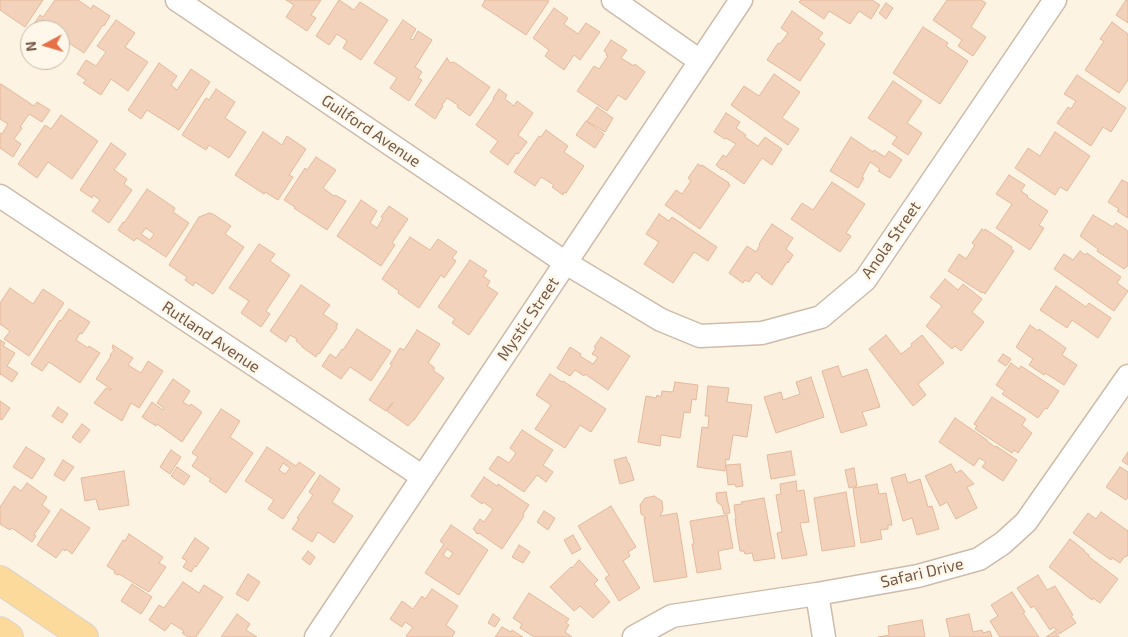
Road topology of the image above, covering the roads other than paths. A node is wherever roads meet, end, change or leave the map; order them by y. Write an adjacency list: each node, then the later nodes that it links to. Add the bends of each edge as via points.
1 (176, 0): 7 (street, Guilford Avenue)
2 (613, 0): 5 (street)
3 (741, 0): 5 (street, Mystic Street)
4 (1055, 0): 7 (street, Anola Street, via 865,280 822,317 762,333 700,336 661,320)
5 (700, 62): 7 (street, Mystic Street)
6 (0, 196): 9 (street, Rutland Avenue)
7 (566, 263): 9 (street, Mystic Street)
8 (1128, 376): 11 (street, Safari Drive, via 1026,522 1003,543 979,559 918,576)
9 (423, 477): 15 (street, Mystic Street)
10 (0, 580): 14 (main road)
11 (817, 594): 16 (street, Safari Drive, via 672,616); 17 (street)
12 (0, 631): 13 (main road)
13 (9, 637)
14 (84, 637)
15 (316, 637)
16 (634, 637)
17 (824, 637)

